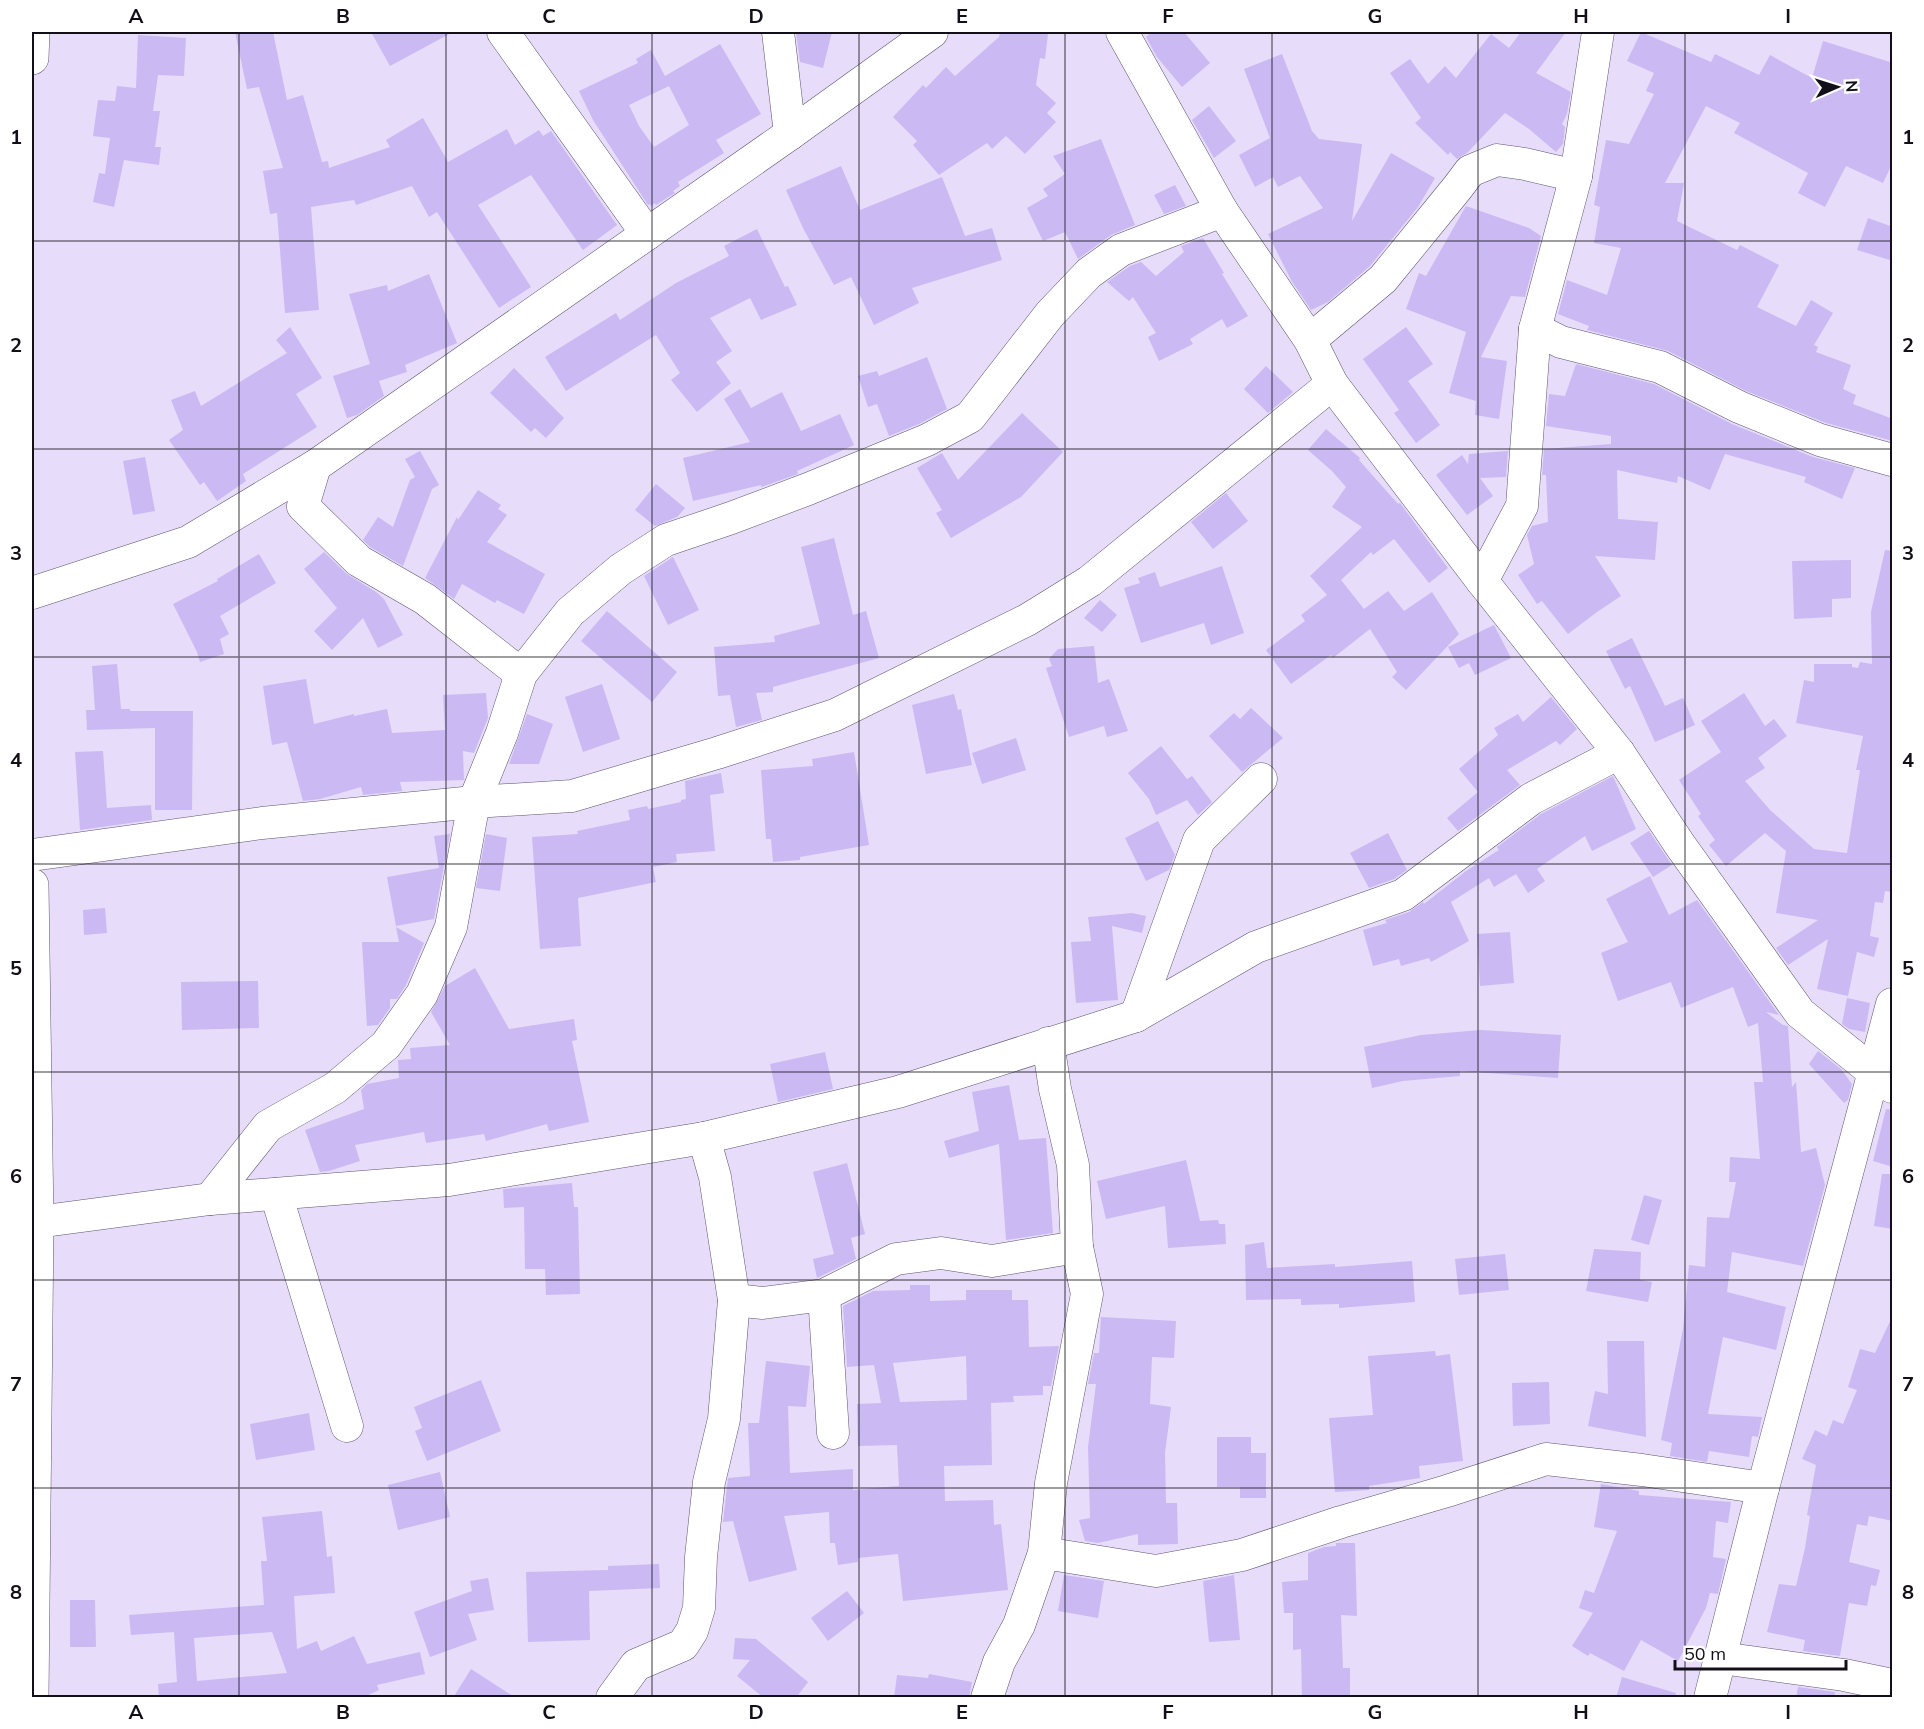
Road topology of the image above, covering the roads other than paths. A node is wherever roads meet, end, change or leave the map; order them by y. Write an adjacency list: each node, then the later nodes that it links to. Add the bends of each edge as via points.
1 (33, 32): 7 (highway)
2 (503, 32): 11 (street)
3 (778, 32): 8 (street)
4 (933, 32): 8 (street)
5 (1122, 32): 10 (street)
6 (1598, 32): 9 (street)
7 (32, 58)
8 (790, 134): 11 (street)
9 (1576, 176): 12 (street); 13 (street, via 1497,160 1470,171 1383,279)
10 (1222, 211): 13 (street); 19 (street, via 1121,250 1089,273 1050,314 970,417 927,440 808,489 666,540 621,568 570,612)
11 (647, 234): 16 (street)
12 (1535, 329): 15 (street, via 1561,342 1660,367 1739,407 1810,436); 17 (street, via 1522,506)
13 (1310, 340): 14 (street)
14 (1332, 384): 17 (street); 22 (street, via 1090,582 1027,620 835,715 572,796)
15 (1893, 460)
16 (315, 466): 18 (street, via 188,542); 19 (street, via 303,506 359,561 425,599)
17 (1482, 581): 20 (street)
18 (32, 592)
19 (521, 674): 22 (street)
20 (1619, 753): 26 (street, via 1532,799 1403,896 1256,947); 28 (street, via 1800,1013)
21 (1261, 779): 26 (street, via 1199,840)
22 (474, 802): 23 (street, via 262,823); 31 (street, via 451,927 422,994 386,1045 335,1088 268,1126)
23 (32, 855)
24 (32, 885): 32 (highway)
25 (1893, 1004): 28 (street)
26 (1136, 1016): 27 (street)
27 (1048, 1043): 29 (street, via 898,1092); 33 (street, via 1073,1165)
28 (1883, 1080): 38 (street)
29 (704, 1138): 30 (street, via 449,1180); 35 (street, via 715,1177)
30 (276, 1194): 31 (street); 36 (street)
31 (210, 1199): 32 (street)
32 (37, 1222): 42 (highway)
33 (1077, 1247): 34 (street, via 992,1261 941,1254 896,1258); 39 (street, via 1087,1294 1051,1483)
34 (824, 1295): 35 (street, via 763,1303); 37 (street)
35 (734, 1300): 43 (street, via 724,1419 709,1482 699,1608 692,1631 683,1645 636,1665)
36 (347, 1426)
37 (833, 1433)
38 (1763, 1488): 39 (street, via 1546,1459 1242,1555 1156,1571); 40 (street)
39 (1044, 1553): 44 (street, via 1019,1625 999,1662)
40 (1720, 1658): 41 (street); 45 (street)
41 (1893, 1685)
42 (32, 1698)
43 (612, 1698)
44 (987, 1698)
45 (1710, 1698)

